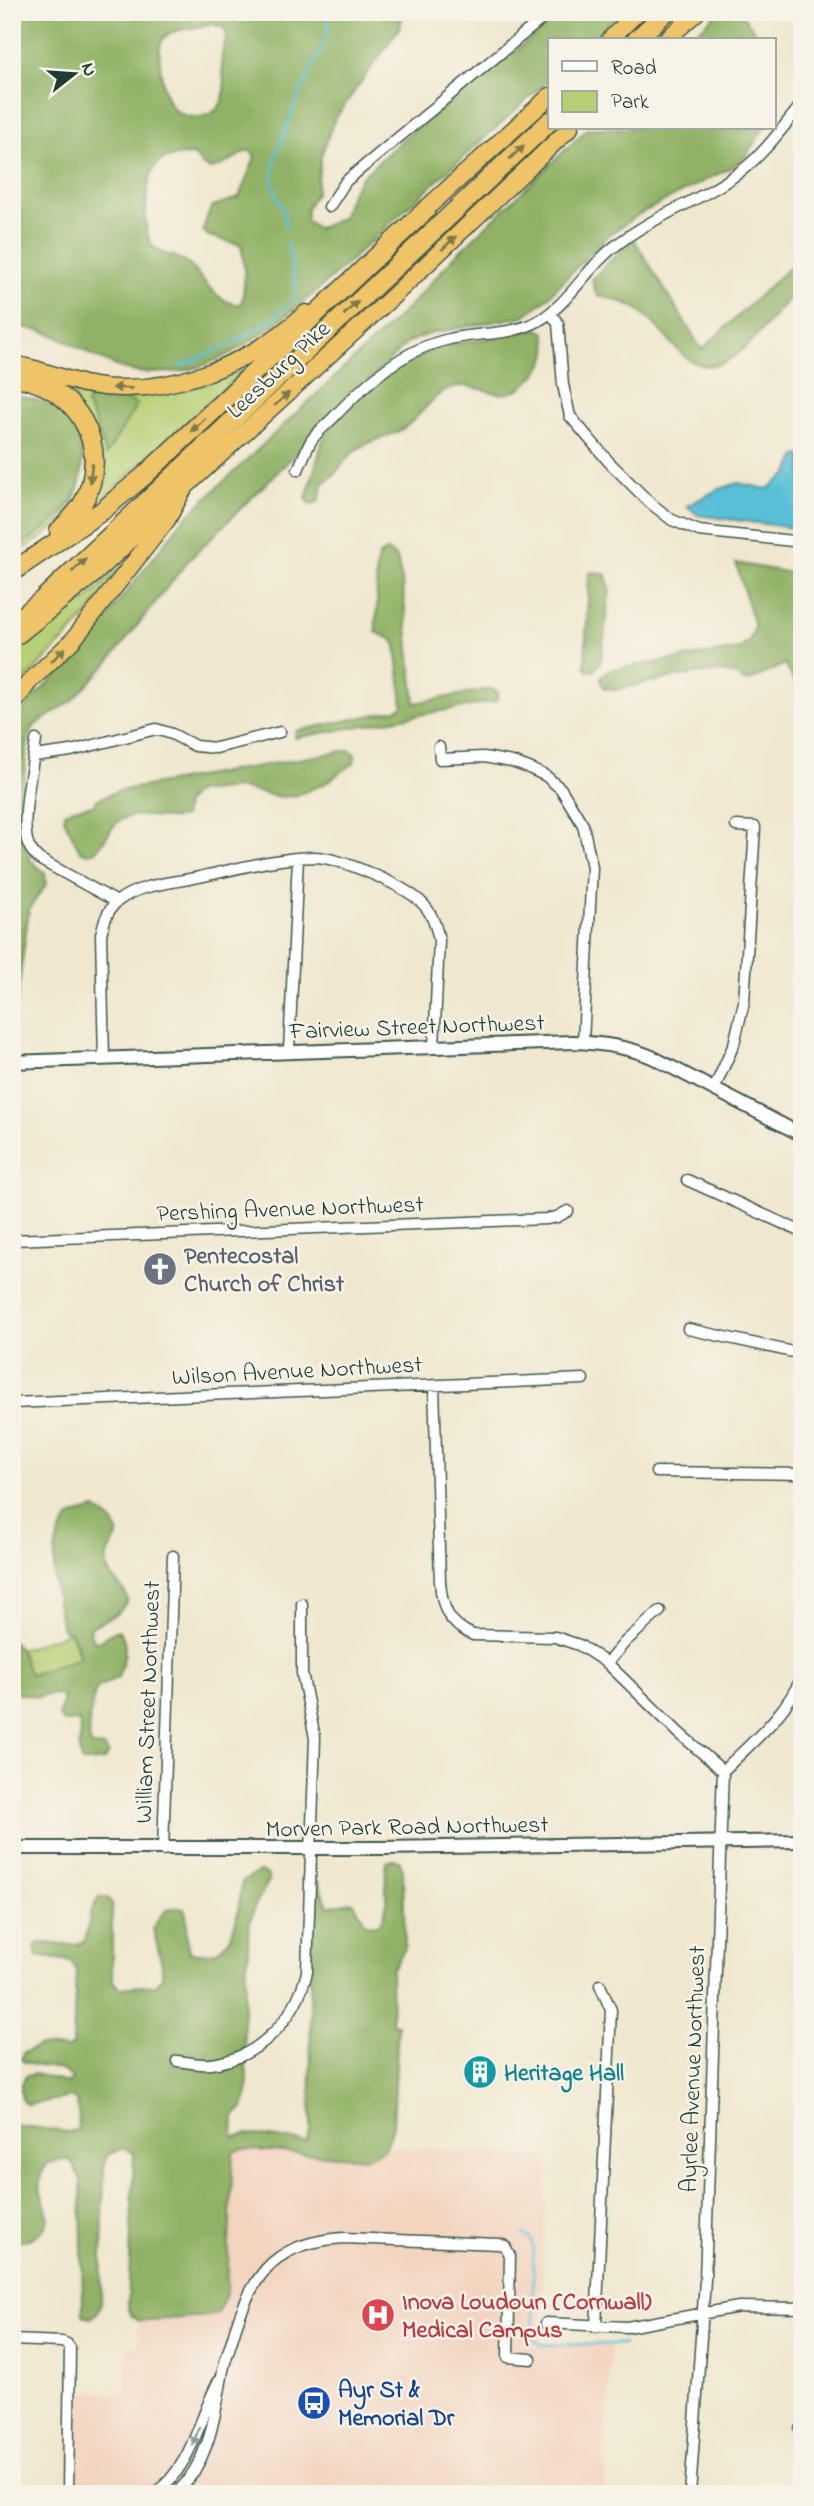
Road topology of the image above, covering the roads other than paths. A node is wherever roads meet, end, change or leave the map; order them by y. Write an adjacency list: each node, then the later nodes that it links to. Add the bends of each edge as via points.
1 (550, 12): 12 (street, via 345,181)
2 (638, 12): 5 (highway)
3 (666, 12): 6 (highway)
4 (697, 12): 7 (highway)
5 (611, 38)
6 (638, 38)
7 (668, 38)
8 (548, 98): 13 (highway, Leesburg Pike)
9 (802, 104): 14 (street, via 740,172 613,247)
10 (548, 123): 22 (highway, one-way to 10)
11 (568, 130): 18 (highway, Leesburg Pike, one-way to 11)
12 (329, 207)
13 (426, 210): 15 (highway, one-way to 15, via 375,248 296,322 231,363 179,382 126,389 84,384); 20 (highway, Leesburg Pike, one-way to 20, via 144,476)
14 (550, 313): 17 (street, via 519,328 439,341 393,364 360,389 312,440); 19 (street, via 558,323 570,416 649,502 672,520 699,531)
15 (12, 364)
16 (12, 377): 20 (highway, one-way to 20, via 43,384 75,407 90,438 91,480 84,501)
17 (298, 470)
18 (184, 488): 23 (highway, Leesburg Pike, via 93,574); 24 (highway, one-way to 18, via 29,682 80,631 167,520)
19 (802, 542)
20 (36, 558): 21 (highway, Leesburg Pike)
21 (12, 572)
22 (12, 629)
23 (12, 639)
24 (12, 706)
25 (280, 732): 28 (street, via 216,748 195,746 156,729)
26 (36, 740): 28 (street)
27 (439, 747): 32 (street, via 440,760 493,759 546,776 561,789 583,825 592,867)
28 (34, 756): 31 (street, via 25,822 30,849 39,859)
29 (736, 826): 37 (street, via 755,827 744,1002 734,1044)
30 (298, 858): 31 (street, via 142,889); 33 (street, via 348,865 393,885 427,908 439,940); 34 (street)
31 (117, 902): 35 (street, via 107,914 101,934)
32 (583, 1042): 33 (street, Fairview Street Northwest); 37 (street, Fairview Street Northwest, via 638,1051)
33 (434, 1046): 34 (street, Fairview Street Northwest)
34 (289, 1051): 35 (street, Fairview Street Northwest)
35 (104, 1058): 36 (street, Fairview Street Northwest)
36 (12, 1062)
37 (713, 1089): 38 (street, Fairview Street Northwest)
38 (802, 1135)
39 (687, 1180): 41 (street)
40 (568, 1211): 42 (street, Pershing Avenue Northwest, via 546,1219)
41 (802, 1232)
42 (12, 1240)
43 (688, 1329): 44 (street)
44 (802, 1354)
45 (583, 1378): 46 (street, Wilson Avenue Northwest)
46 (434, 1385): 47 (street, Wilson Avenue Northwest); 53 (street, via 441,1600 448,1617 463,1630 483,1637 568,1640)
47 (12, 1403)
48 (656, 1472): 49 (street)
49 (802, 1474)
50 (173, 1556): 60 (street, William Street Northwest)
51 (302, 1604): 59 (street, via 302,1673 315,1738)
52 (660, 1611): 53 (street)
53 (607, 1663): 55 (street)
54 (802, 1676): 55 (street, via 785,1707)
55 (723, 1771): 56 (street, Ayrlee Avenue Northwest)
56 (722, 1841): 57 (street, Morven Park Road Northwest); 59 (street, Morven Park Road Northwest); 64 (street, Ayrlee Avenue Northwest)
57 (802, 1841)
58 (12, 1848): 60 (street, Morven Park Road Northwest)
59 (310, 1849): 60 (street, Morven Park Road Northwest); 62 (street, via 307,1972 296,2003 267,2041 243,2056 209,2064)
60 (163, 1850)
61 (600, 1985): 66 (street, via 611,2010)
62 (177, 2061)
63 (802, 2308): 64 (street, via 760,2306)
64 (701, 2314): 66 (street, via 627,2327); 73 (street, Ayrlee Avenue Northwest)
65 (546, 2323): 66 (street)
66 (596, 2327)
67 (12, 2340): 70 (street, via 67,2344 71,2356)
68 (531, 2359): 69 (street, via 508,2357 510,2256 505,2246 319,2239 293,2247 262,2272 243,2304)
69 (222, 2373): 71 (street, one-way to 71, via 186,2460); 72 (street, via 203,2457)
70 (68, 2494)
71 (155, 2494)
72 (176, 2494)
73 (690, 2494)

